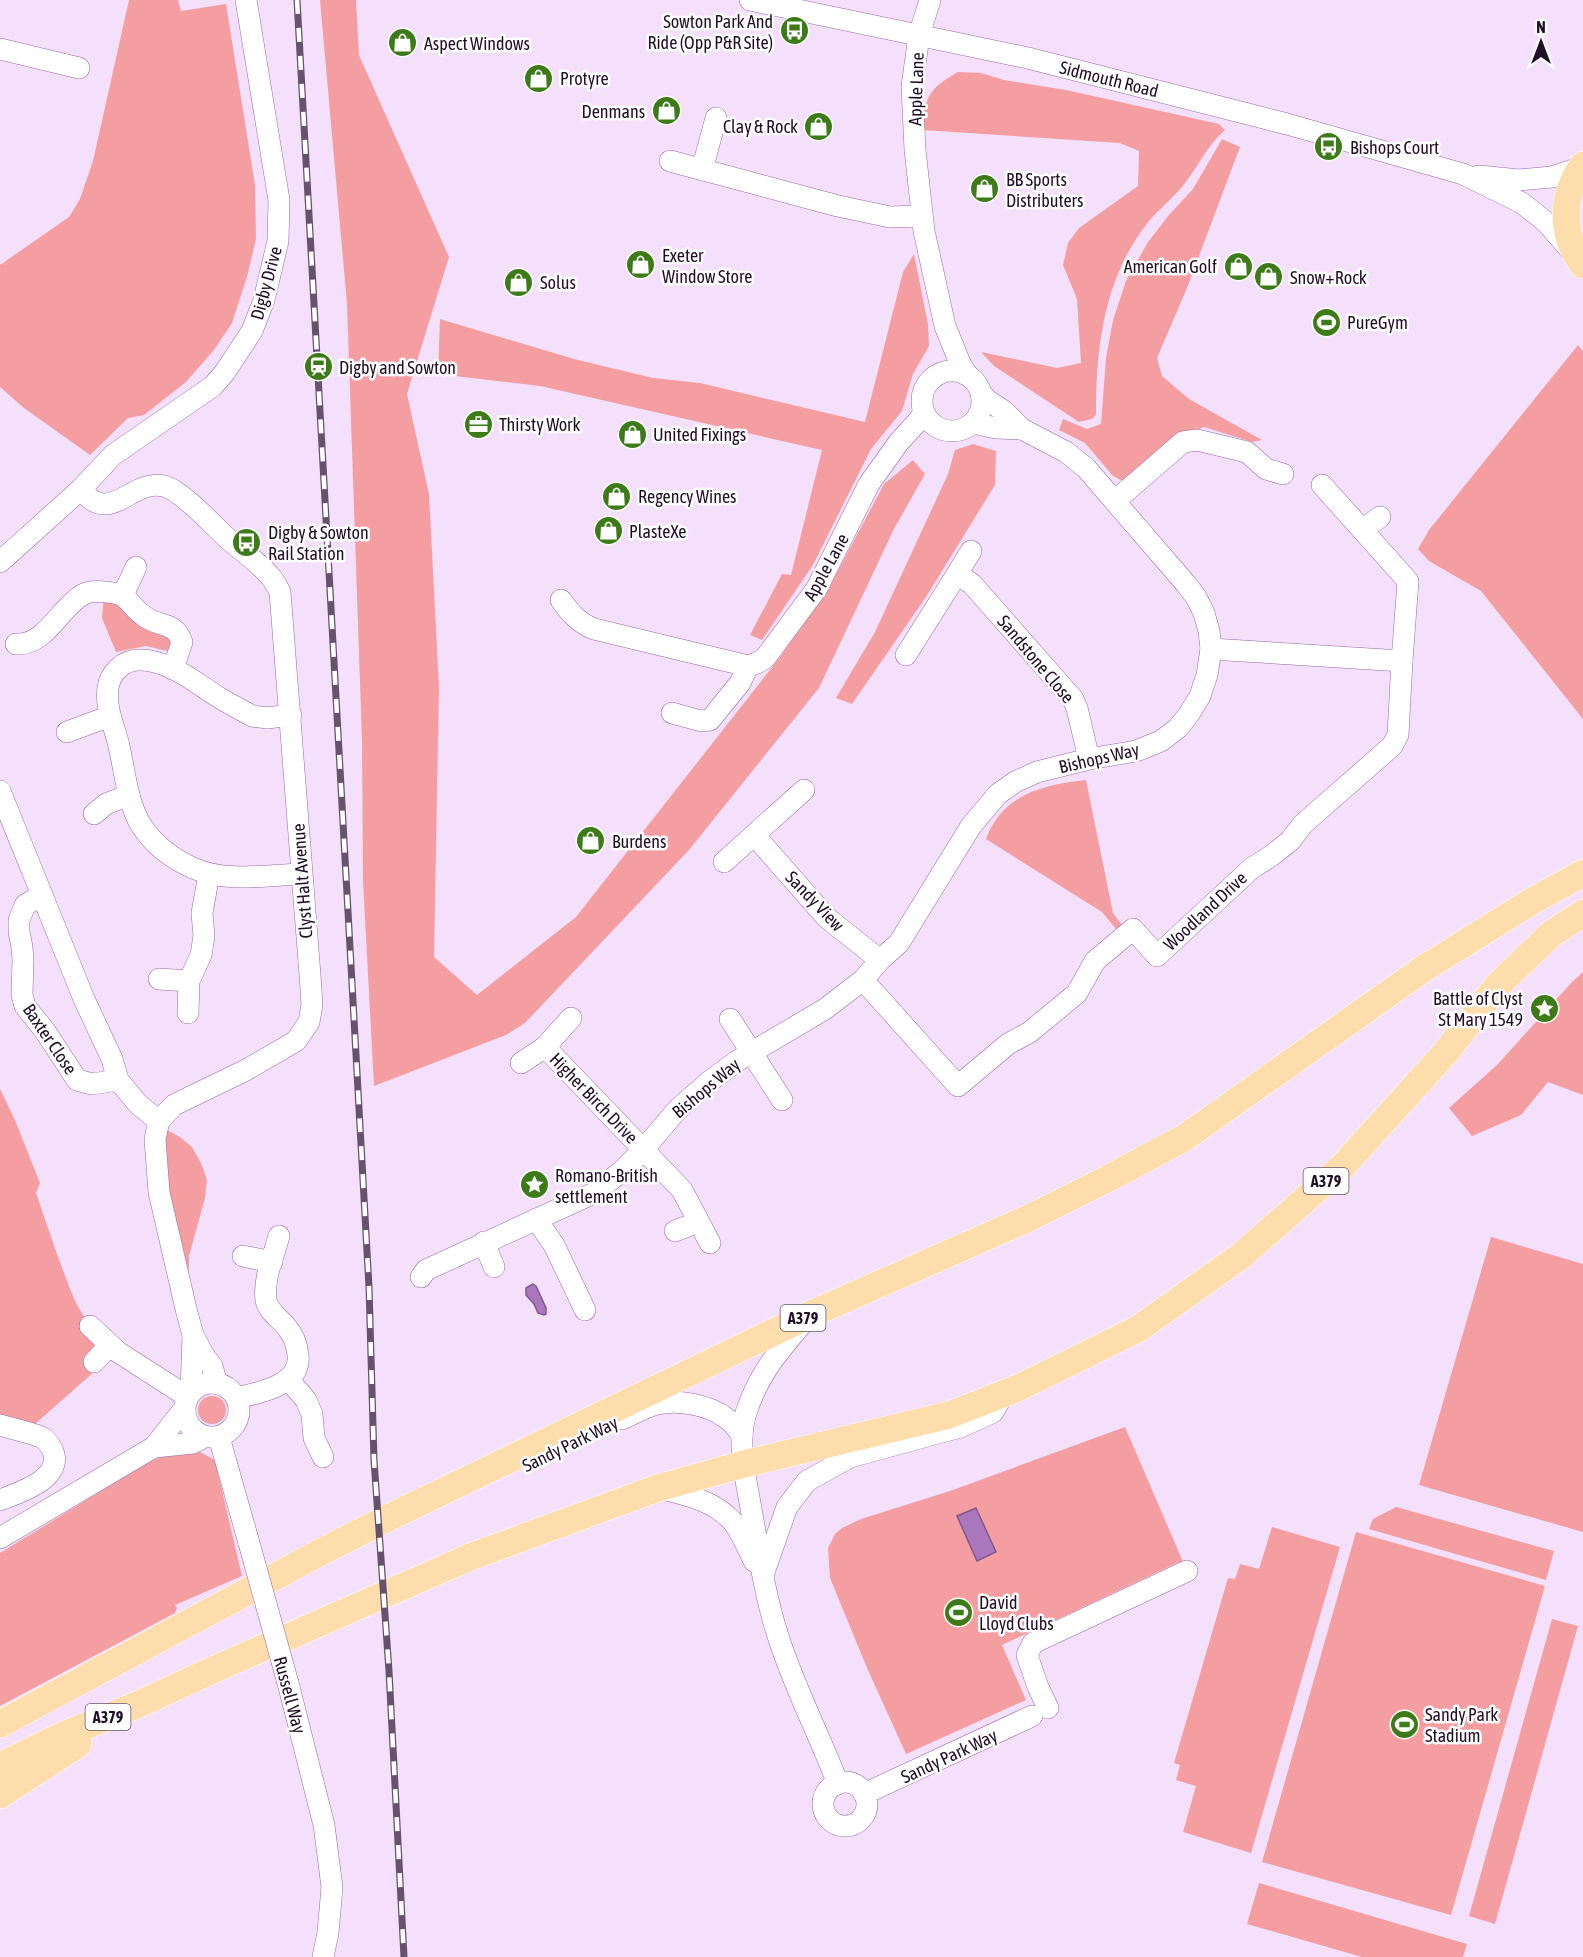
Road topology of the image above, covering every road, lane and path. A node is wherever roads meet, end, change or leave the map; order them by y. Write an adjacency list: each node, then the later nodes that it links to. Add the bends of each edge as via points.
1 (246, 0): 25 (street, Digby Drive, via 279,200 278,241 264,300 252,332 213,386 113,455)
2 (750, 0): 4 (street, Sidmouth Road)
3 (930, 0): 4 (street, Apple Lane)
4 (919, 35): 11 (street, Sidmouth Road, via 1028,58 1287,124); 12 (street, Apple Lane, via 912,87)
5 (0, 50): 6 (street)
6 (79, 68)
7 (716, 118): 10 (street)
8 (670, 162): 10 (street)
9 (1582, 166): 11 (street, Sidmouth Road, via 1552,177 1519,180); 13 (main road, via 1570,187 1565,210 1567,233)
10 (702, 170): 12 (street, via 880,215)
11 (1464, 174): 13 (street, Sidmouth Road, via 1522,203 1547,223)
12 (922, 216): 14 (street, Apple Lane)
13 (1579, 260)
14 (945, 326): 15 (street, Apple Lane); 16 (street, Apple Lane)
15 (939, 374): 16 (street, via 954,371); 18 (street, via 923,391)
16 (967, 375): 17 (street)
17 (981, 393): 19 (street, via 982,407); 20 (street, Bishops Way)
18 (924, 412): 21 (street, via 934,426); 22 (street, Apple Lane)
19 (973, 423): 20 (street, Bishops Way); 21 (street)
20 (1022, 429): 26 (street, Bishops Way, via 1073,457)
21 (947, 431): 22 (street)
22 (889, 456): 37 (street, Apple Lane, via 870,484 817,588 765,658)
23 (1283, 474): 26 (street, via 1266,469 1247,452 1197,440 1183,442 1160,448)
24 (1322, 484): 36 (street, Woodland Drive, via 1372,523 1408,580)
25 (81, 489): 28 (street, Digby Drive); 40 (street, Clyst Halt Avenue, via 97,502 114,504 144,487 168,487 270,575 280,592)
26 (1116, 500): 34 (street, Bishops Way, via 1196,597 1204,613)
27 (971, 551): 30 (street)
28 (0, 562)
29 (136, 567): 31 (street)
30 (957, 574): 35 (street); 43 (street, Sandstone Close, via 972,584 1073,699)
31 (123, 595): 33 (street, via 83,594 38,637); 38 (street, via 144,617 177,631 182,642)
32 (561, 600): 37 (street, via 574,617 594,628)
33 (16, 644)
34 (1211, 650): 36 (street); 43 (street, Bishops Way, via 1200,696 1178,728 1161,741 1136,751)
35 (906, 655)
36 (1402, 661): 57 (street, Woodland Drive, via 1398,735 1392,746 1157,956 1133,929 1095,961 1077,993 957,1086)
37 (748, 666): 39 (street, Apple Lane, via 740,683 710,720)
38 (173, 669): 40 (street, via 252,716); 41 (street, via 141,660 128,661 112,677 108,688)
39 (672, 713)
40 (291, 715): 52 (street, Clyst Halt Avenue)
41 (110, 716): 42 (street); 46 (street)
42 (67, 732)
43 (1089, 759): 55 (street, Bishops Way, via 1037,772 998,794 972,826 898,943)
44 (804, 790): 48 (street)
45 (0, 791): 53 (street)
46 (129, 795): 47 (street, via 106,804); 51 (street, via 140,824 156,844)
47 (94, 814)
48 (755, 836): 49 (street); 55 (street, Sandy View, via 827,918)
49 (724, 862)
50 (1583, 873): 80 (main road, A379, via 1423,969 1184,1138 1068,1199)
51 (209, 874): 52 (street); 58 (street, via 202,913 201,955)
52 (301, 874): 67 (street, Clyst Halt Avenue, via 312,1005 309,1022 296,1041 174,1105)
53 (42, 895): 65 (street); 65 (street, Baxter Close, via 25,905 19,920 25,1006 77,1080 92,1084)
54 (1583, 913): 87 (main road, A379, via 1551,933 1498,986 1446,1052 1342,1167 1242,1255 1138,1329)
55 (880, 960): 57 (street, Bishops Way)
56 (159, 979): 58 (street)
57 (863, 980): 63 (street, Bishops Way, via 825,1010)
58 (189, 981): 59 (street)
59 (188, 1013)
60 (571, 1018): 62 (street, Higher Birch Drive)
61 (730, 1018): 63 (street, Bishops Way)
62 (545, 1047): 64 (street, Higher Birch Drive); 68 (street, Higher Birch Drive)
63 (752, 1052): 66 (street, Bishops Way); 68 (street, Bishops Way, via 676,1110)
64 (521, 1063)
65 (118, 1080): 67 (street)
66 (782, 1100)
67 (159, 1121): 82 (street, via 155,1138 159,1192)
68 (643, 1150): 69 (street, Bishops Way, via 608,1184); 70 (street, Higher Birch Drive, via 682,1191)
69 (536, 1219): 73 (street, Bishops Way); 79 (street, via 554,1245)
70 (698, 1222): 71 (street); 74 (street, Higher Birch Drive)
71 (675, 1232)
72 (279, 1236): 76 (street)
73 (484, 1242): 77 (street); 78 (street, Bishops Way, via 426,1270)
74 (710, 1243)
75 (243, 1256): 76 (street)
76 (272, 1262): 85 (street, via 266,1300 295,1340 299,1363)
77 (494, 1267)
78 (421, 1277)
79 (585, 1310)
80 (809, 1315): 91 (street, via 762,1374 745,1415); 98 (main road, A379)
81 (90, 1326): 83 (street)
82 (193, 1335): 86 (street, via 212,1366); 89 (street)
83 (110, 1345): 84 (street); 89 (street)
84 (94, 1362)
85 (288, 1379): 88 (street, via 257,1394); 94 (street, via 306,1400 314,1438)
86 (217, 1384): 88 (street); 89 (street, via 204,1384)
87 (1004, 1393): 95 (main road, A379, via 950,1415); 101 (street, via 993,1412 983,1417 850,1457 807,1481 787,1507)
88 (236, 1398): 92 (street, via 237,1420 227,1433)
89 (188, 1400): 92 (street, via 185,1418 191,1429); 93 (street)
90 (0, 1425): 97 (street, via 42,1438 54,1455 52,1470 43,1479)
91 (742, 1435): 95 (street); 98 (street, Sandy Park Way, via 720,1413 694,1405 656,1404 426,1514)
92 (212, 1437): 93 (street); 108 (street, Russell Way, bridge, via 249,1543 324,1825 332,1887)
93 (154, 1447): 99 (street)
94 (323, 1456)
95 (744, 1464): 96 (main road, A379); 101 (street)
96 (658, 1488): 101 (street, via 708,1502 727,1516); 102 (main road, A379, via 470,1557)
97 (0, 1500)
98 (394, 1515): 103 (main road, A379)
99 (0, 1538)
100 (1187, 1571): 106 (street, Sandy Park Way, via 1033,1643 1027,1655 1040,1712)
101 (763, 1577): 105 (street, via 778,1636)
102 (139, 1704): 104 (main road, A379); 107 (main road, A379)
103 (0, 1724)
104 (0, 1766)
105 (838, 1784): 106 (street, via 853,1784); 106 (street, via 823,1798 828,1819 837,1825 857,1823 864,1815)
106 (864, 1794)
107 (0, 1795)
108 (323, 1957)

